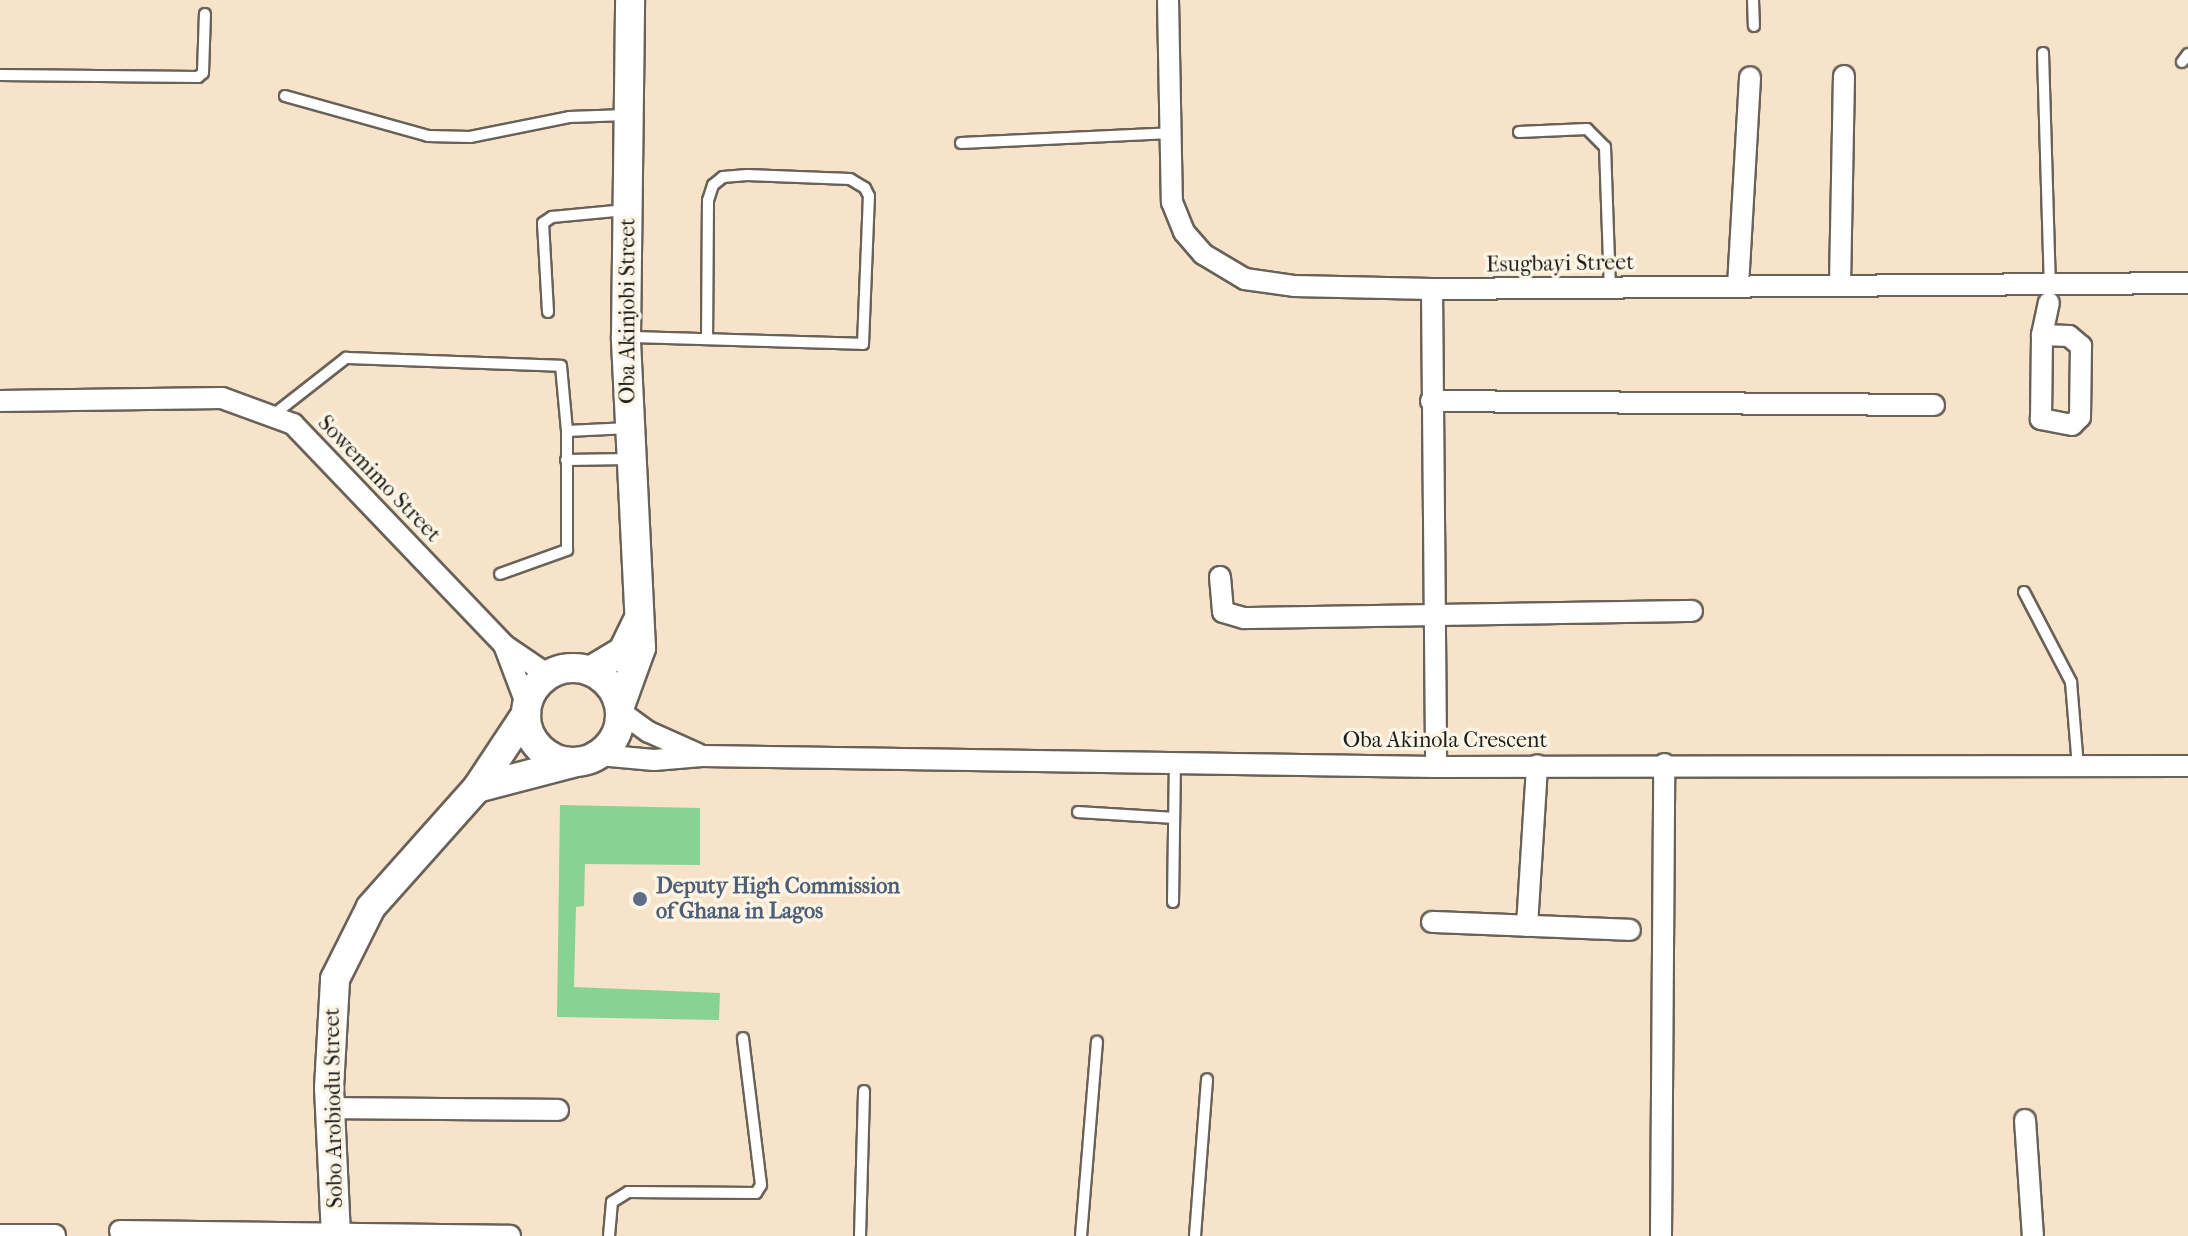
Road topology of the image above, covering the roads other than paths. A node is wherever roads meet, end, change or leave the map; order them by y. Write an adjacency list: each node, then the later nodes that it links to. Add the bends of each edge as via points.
1 (630, 0): 11 (street, Oba Akinjobi Street)
2 (1168, 0): 13 (street, Esugbayi Street)
3 (1753, 0): 5 (lane)
4 (205, 14): 7 (lane, via 198,77)
5 (1754, 26)
6 (2043, 53): 16 (lane)
7 (0, 75)
8 (1844, 76): 18 (street)
9 (1750, 77): 19 (street)
10 (285, 96): 11 (lane, via 428,136 470,137 569,117)
11 (630, 115): 15 (street, Oba Akinjobi Street)
12 (1519, 132): 20 (lane, via 1587,129 1605,147)
13 (1171, 133): 14 (lane); 21 (street, Esugbayi Street, via 1172,202 1184,232 1221,269 1245,279 1294,286)
14 (961, 143)
15 (628, 210): 23 (lane, via 552,217 543,223); 25 (street, Oba Akinjobi Street)
16 (2051, 282): 17 (street, Esugbayi Street); 18 (street, Esugbayi Street); 22 (lane)
17 (2188, 283)
18 (1840, 284): 19 (street, Esugbayi Street)
19 (1738, 286): 20 (street, Esugbayi Street)
20 (1610, 287): 21 (street, Esugbayi Street)
21 (1432, 289): 28 (street)
22 (2049, 303): 24 (street)
23 (548, 312)
24 (2042, 335)
25 (626, 337): 26 (lane); 31 (street, Oba Akinjobi Street)
26 (707, 338): 26 (lane, via 863,344 869,196 865,188 850,179 747,175 723,177 713,185 708,200)
27 (0, 401): 30 (street, Sowemimo Street, via 222,398)
28 (1431, 401): 29 (street); 39 (street)
29 (1934, 405)
30 (273, 415): 32 (lane, via 346,358 553,362 565,376); 41 (street, Sowemimo Street, via 293,424)
31 (629, 428): 32 (lane); 33 (street, Oba Akinjobi Street)
32 (567, 431): 34 (lane)
33 (629, 459): 34 (lane); 40 (street, Oba Akinjobi Street)
34 (566, 460): 35 (lane, via 567,550)
35 (500, 574)
36 (1220, 577): 39 (street, via 1223,612 1244,618)
37 (2024, 592): 53 (lane, via 2071,682)
38 (1692, 611): 39 (street)
39 (1435, 613): 52 (street)
40 (637, 621): 42 (street, via 623,651); 44 (street, Oba Akinjobi Street, via 638,662)
41 (504, 645): 43 (street, Sowemimo Street); 45 (street, Sowemimo Street)
42 (590, 671): 43 (street, via 576,668); 44 (street, via 614,691)
43 (548, 675): 45 (street)
44 (620, 709): 46 (street, Oba Akinola Crescent, via 649,732); 47 (street, via 615,738)
45 (526, 710): 47 (street, via 537,745 561,761); 54 (street, Sobo Arobiodu Street)
46 (702, 756): 47 (street, Oba Akinola Crescent); 48 (street, Oba Akinola Crescent)
47 (587, 758): 54 (street)
48 (1175, 762): 52 (street, Oba Akinola Crescent); 56 (lane)
49 (1664, 764): 50 (street, Oba Akinola Crescent); 53 (street, Oba Akinola Crescent); 77 (street)
50 (1537, 765): 52 (street, Oba Akinola Crescent); 59 (street)
51 (2188, 766): 53 (street, Oba Akinola Crescent)
52 (1436, 767)
53 (2078, 768)
54 (477, 788): 65 (street, Sobo Arobiodu Street, via 371,907 346,948 331,1006)
55 (1078, 812): 56 (lane)
56 (1174, 818): 57 (lane)
57 (1173, 902)
58 (1432, 922): 59 (street)
59 (1527, 926): 60 (street)
60 (1630, 930)
61 (743, 1038): 73 (lane, via 761,1185 756,1193 628,1192 612,1202)
62 (1097, 1042): 75 (lane)
63 (1207, 1079): 76 (lane)
64 (864, 1091): 74 (lane)
65 (329, 1108): 66 (street); 69 (street, Sobo Arobiodu Street)
66 (558, 1110)
67 (2025, 1120): 78 (street)
68 (120, 1231): 69 (street)
69 (336, 1234): 72 (street)
70 (0, 1235): 71 (street)
71 (55, 1235)
72 (510, 1236)
73 (609, 1236)
74 (860, 1236)
75 (1081, 1236)
76 (1195, 1236)
77 (1661, 1236)
78 (2033, 1236)

